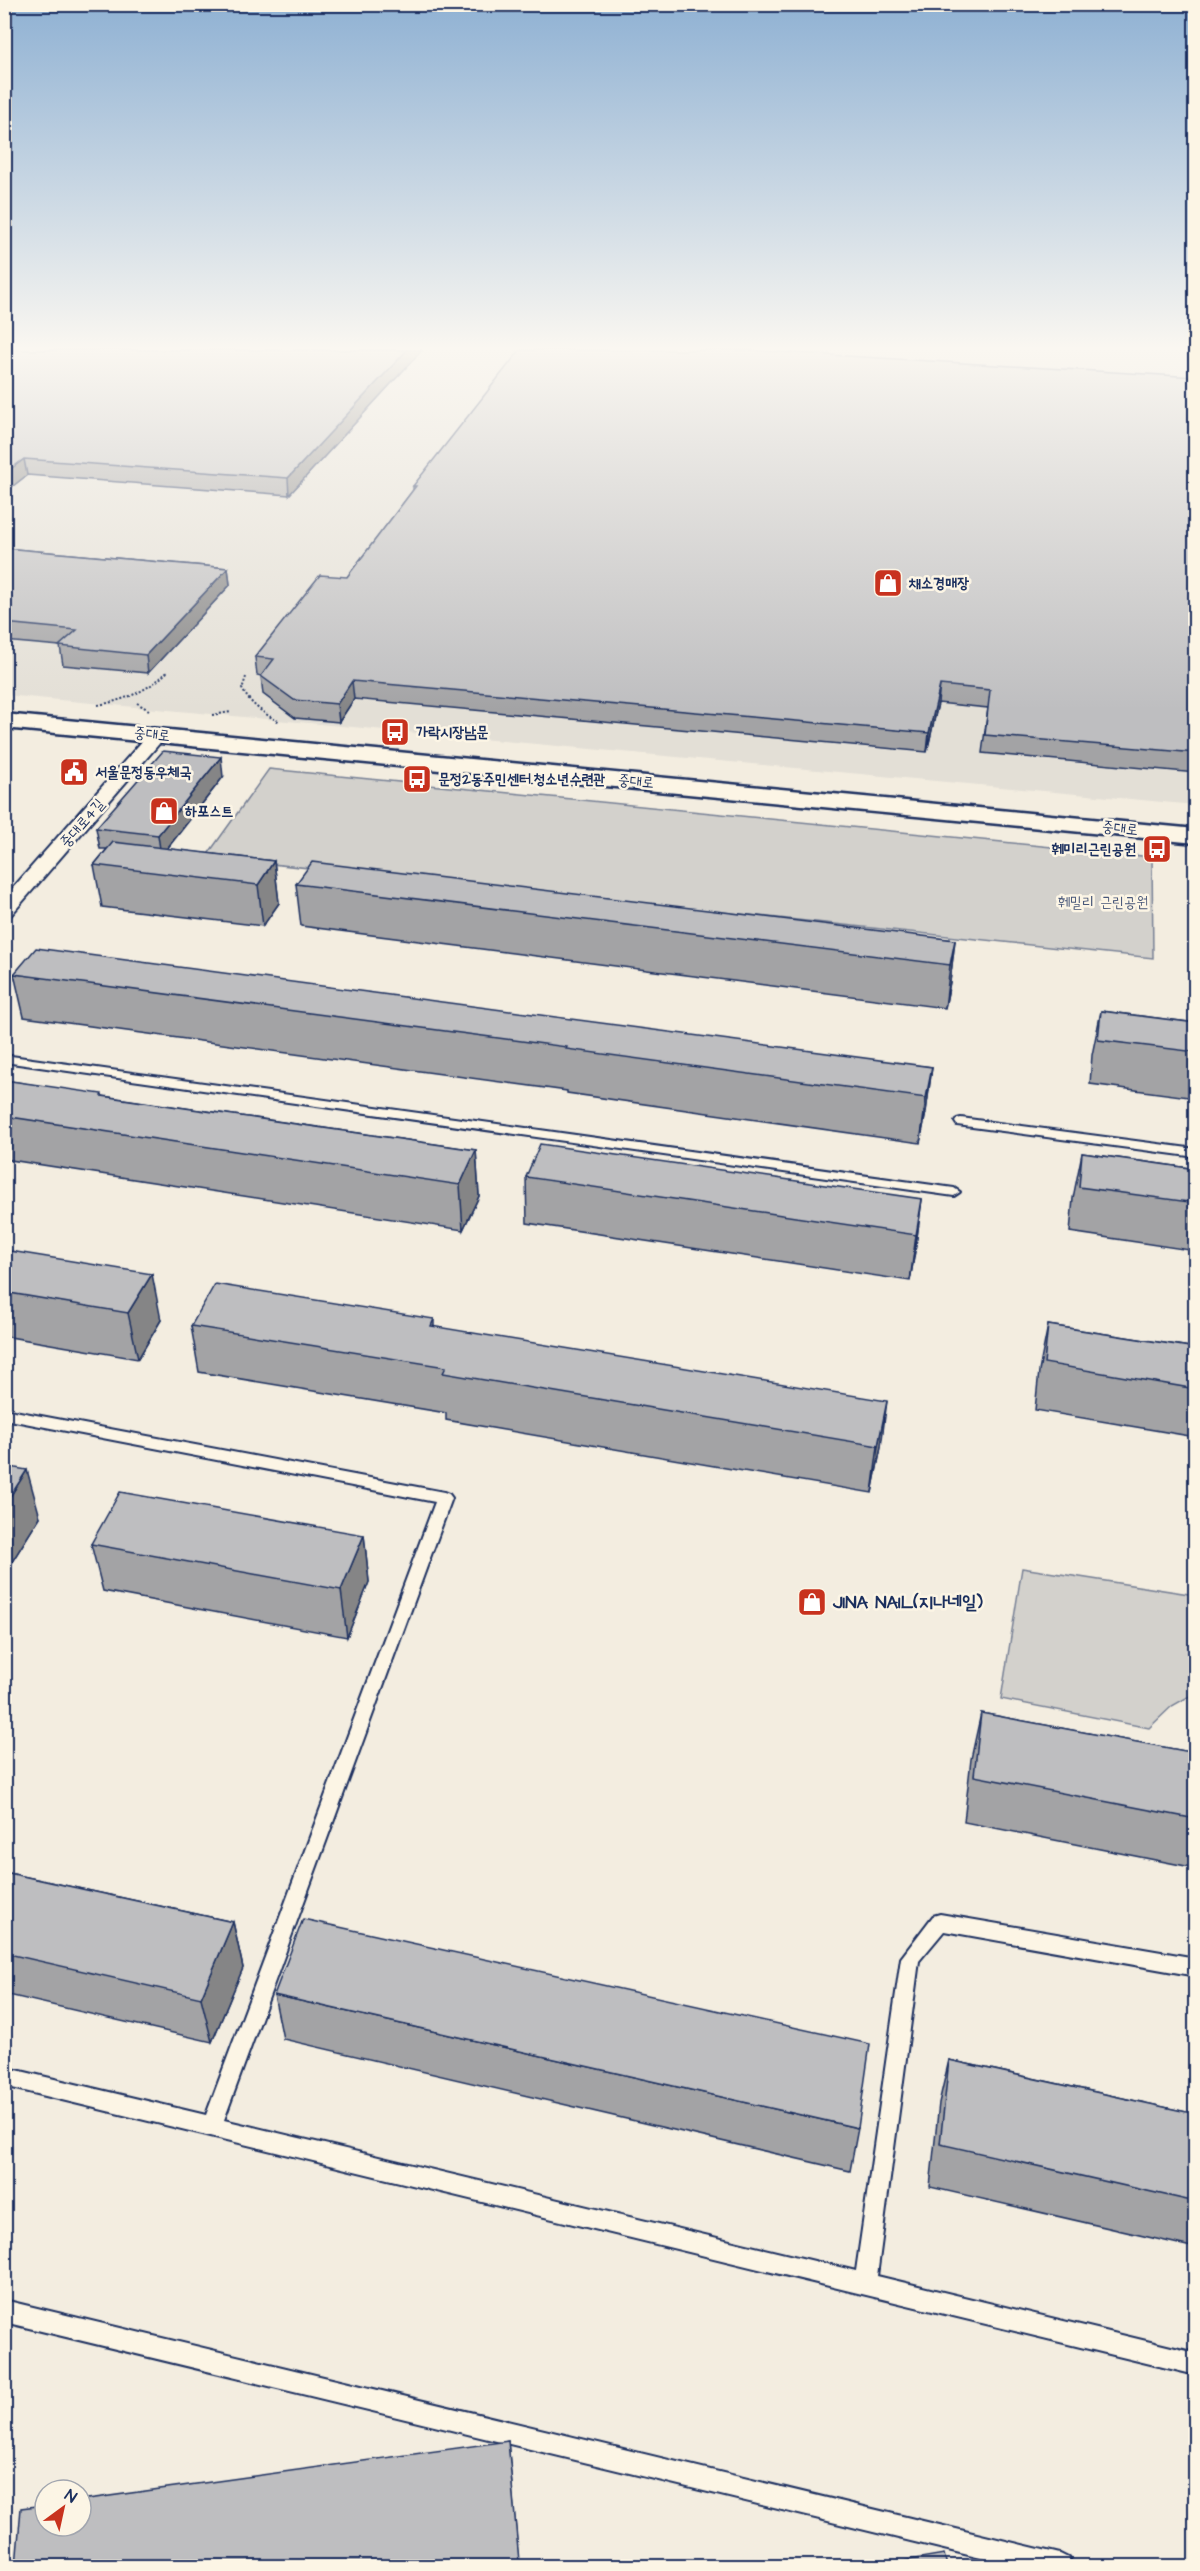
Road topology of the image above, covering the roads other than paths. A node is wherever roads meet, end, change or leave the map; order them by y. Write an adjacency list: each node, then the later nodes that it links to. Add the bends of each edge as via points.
1 (4, 722): 2 (main road, 중대로)
2 (158, 734): 3 (main road, 중대로); 4 (street, 중대로4길)
3 (1196, 836)
4 (4, 911)
5 (4, 1058): 8 (lane)
6 (961, 1122): 7 (lane)
7 (1196, 1153)
8 (954, 1192)
9 (4, 1414): 12 (lane, via 444,1498)
10 (1196, 1967): 13 (lane, via 940,1922 910,1958)
11 (4, 2076): 12 (lane)
12 (212, 2126): 13 (lane)
13 (865, 2284): 15 (lane)
14 (4, 2311): 16 (lane)
15 (1196, 2364)
16 (1060, 2566)

